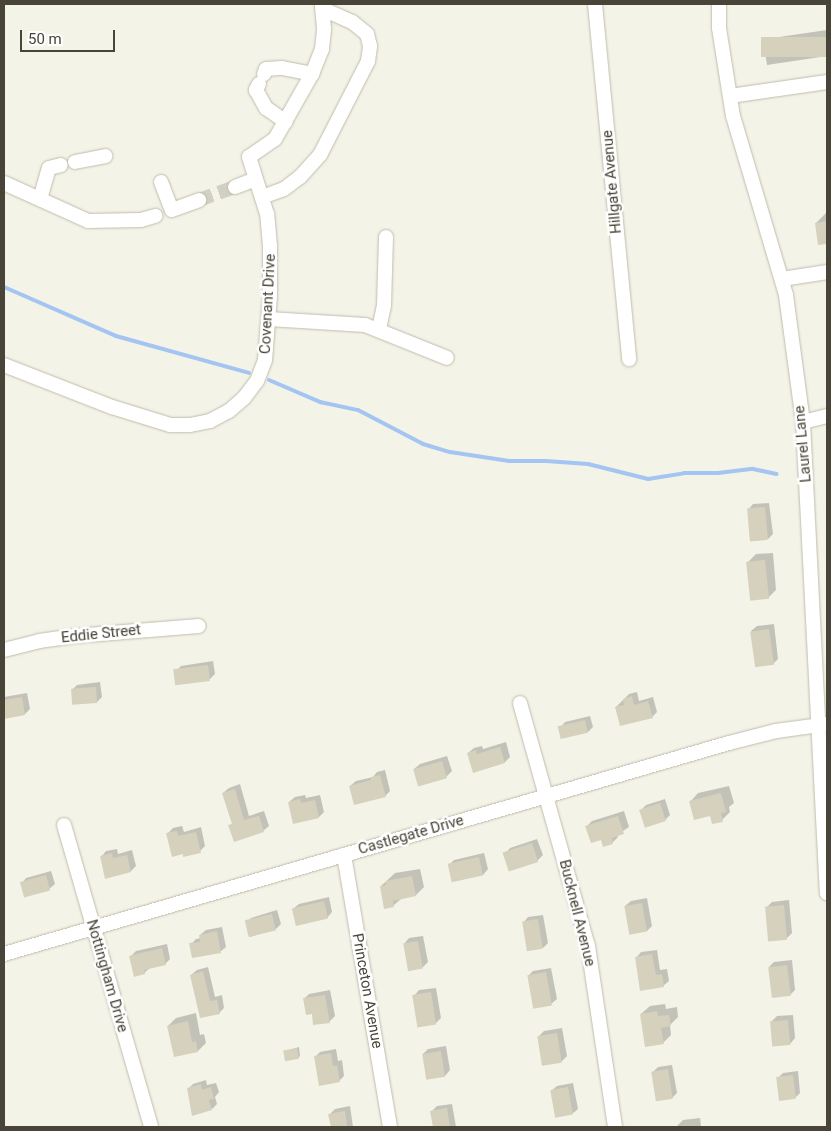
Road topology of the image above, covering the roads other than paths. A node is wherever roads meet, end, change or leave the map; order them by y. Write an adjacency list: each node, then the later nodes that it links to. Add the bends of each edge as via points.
1 (595, 4): 25 (street, Hillgate Avenue)
2 (719, 4): 6 (street, Laurel Lane, via 719,28)
3 (322, 6): 4 (street, Covenant Drive, via 322,49); 15 (street, via 367,34 370,46 368,61 320,155 284,189)
4 (312, 74): 7 (street, Covenant Drive); 7 (street, via 282,68 266,69 256,90 266,108)
5 (827, 82): 6 (street)
6 (730, 96): 21 (street, Laurel Lane, via 733,116)
7 (286, 122): 11 (street, Covenant Drive, via 275,139 249,157)
8 (105, 156): 9 (street)
9 (75, 162)
10 (61, 165): 16 (street, via 50,168)
11 (256, 179): 14 (street); 15 (street, Covenant Drive)
12 (161, 182): 17 (street, via 172,210)
13 (4, 183): 16 (street)
14 (235, 187)
15 (262, 197): 22 (street, Covenant Drive, via 270,246)
16 (40, 199): 18 (street, via 88,221 141,220)
17 (199, 200)
18 (155, 216)
19 (386, 237): 23 (street, via 384,305)
20 (827, 272): 21 (street)
21 (782, 279): 28 (street, Laurel Lane)
22 (269, 318): 23 (street, via 365,324); 26 (street, Covenant Drive, via 265,360 257,381 229,412 210,421 190,425 150,420)
23 (379, 329): 24 (street)
24 (447, 358)
25 (629, 360)
26 (5, 367)
27 (827, 416): 28 (street)
28 (802, 422): 32 (street, Laurel Lane)
29 (199, 626): 30 (street, Eddie Street, via 66,637)
30 (4, 650)
31 (520, 703): 33 (street, Bucknell Avenue)
32 (824, 724): 33 (street, Castlegate Drive, via 729,743); 36 (street, Laurel Lane)
33 (547, 795): 35 (street, Castlegate Drive); 41 (street, Bucknell Avenue, via 588,946)
34 (64, 825): 37 (street, Nottingham Drive)
35 (344, 855): 37 (street, Castlegate Drive); 40 (street, Princeton Avenue)
36 (827, 893)
37 (92, 927): 38 (street, Castlegate Drive); 39 (street, Nottingham Drive)
38 (4, 954)
39 (150, 1127)
40 (390, 1127)
41 (615, 1127)

